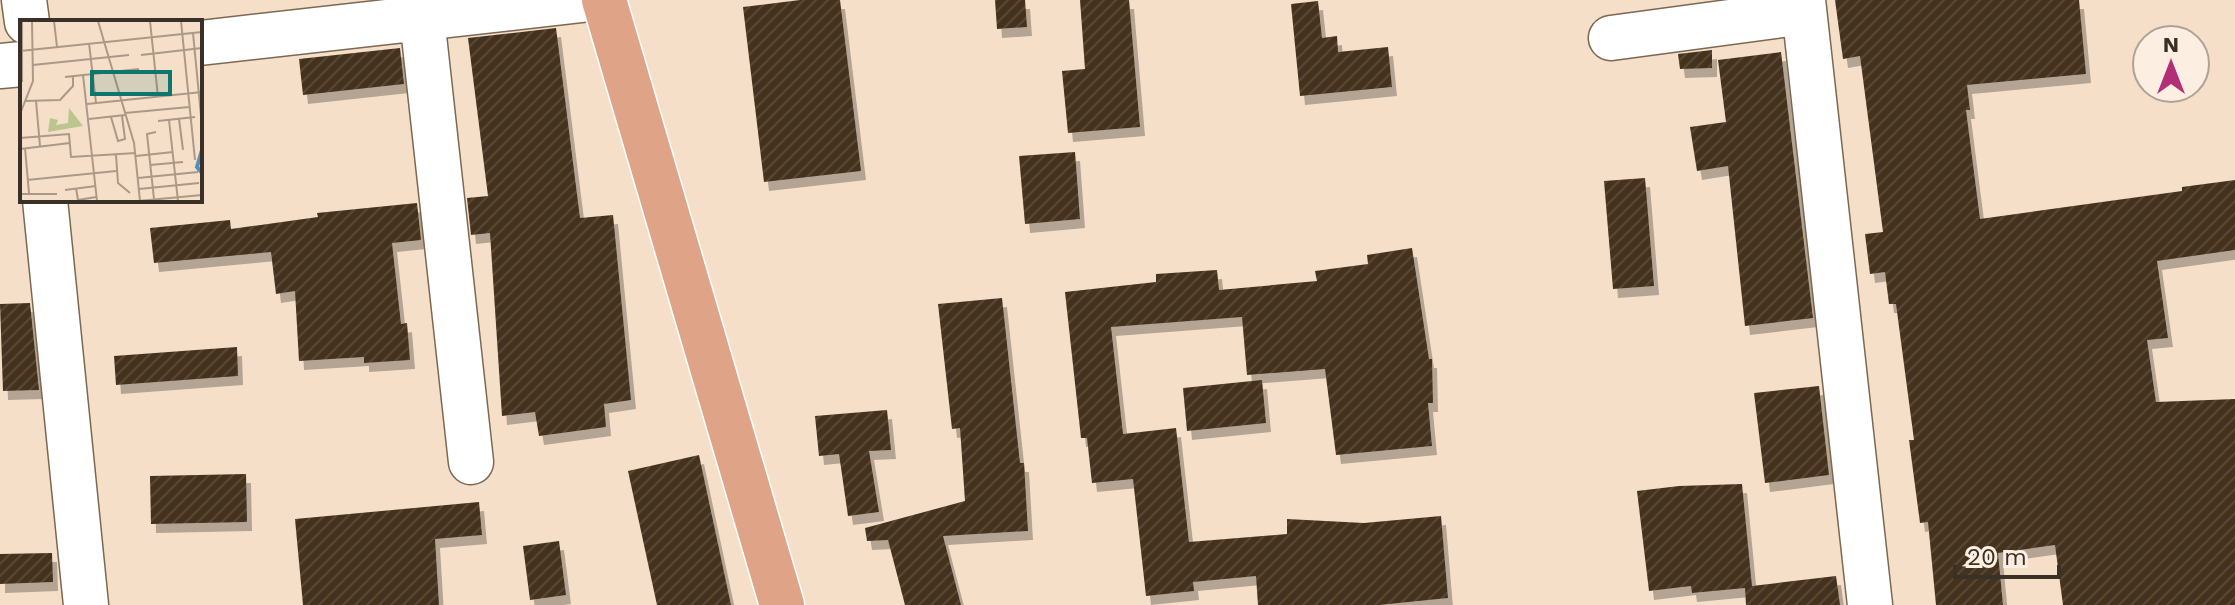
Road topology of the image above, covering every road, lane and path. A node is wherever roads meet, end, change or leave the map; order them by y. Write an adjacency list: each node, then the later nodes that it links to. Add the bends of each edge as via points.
1 (24, 0): 6 (street)
2 (582, 0): 5 (street)
3 (604, 0): 14 (main road)
4 (1804, 6): 7 (street); 15 (street)
5 (422, 18): 8 (street); 12 (street)
6 (27, 20)
7 (1611, 38)
8 (202, 43)
9 (20, 64): 10 (street)
10 (0, 66)
11 (45, 202): 13 (street)
12 (471, 462)
13 (86, 605)
14 (782, 605)
15 (1870, 605)

